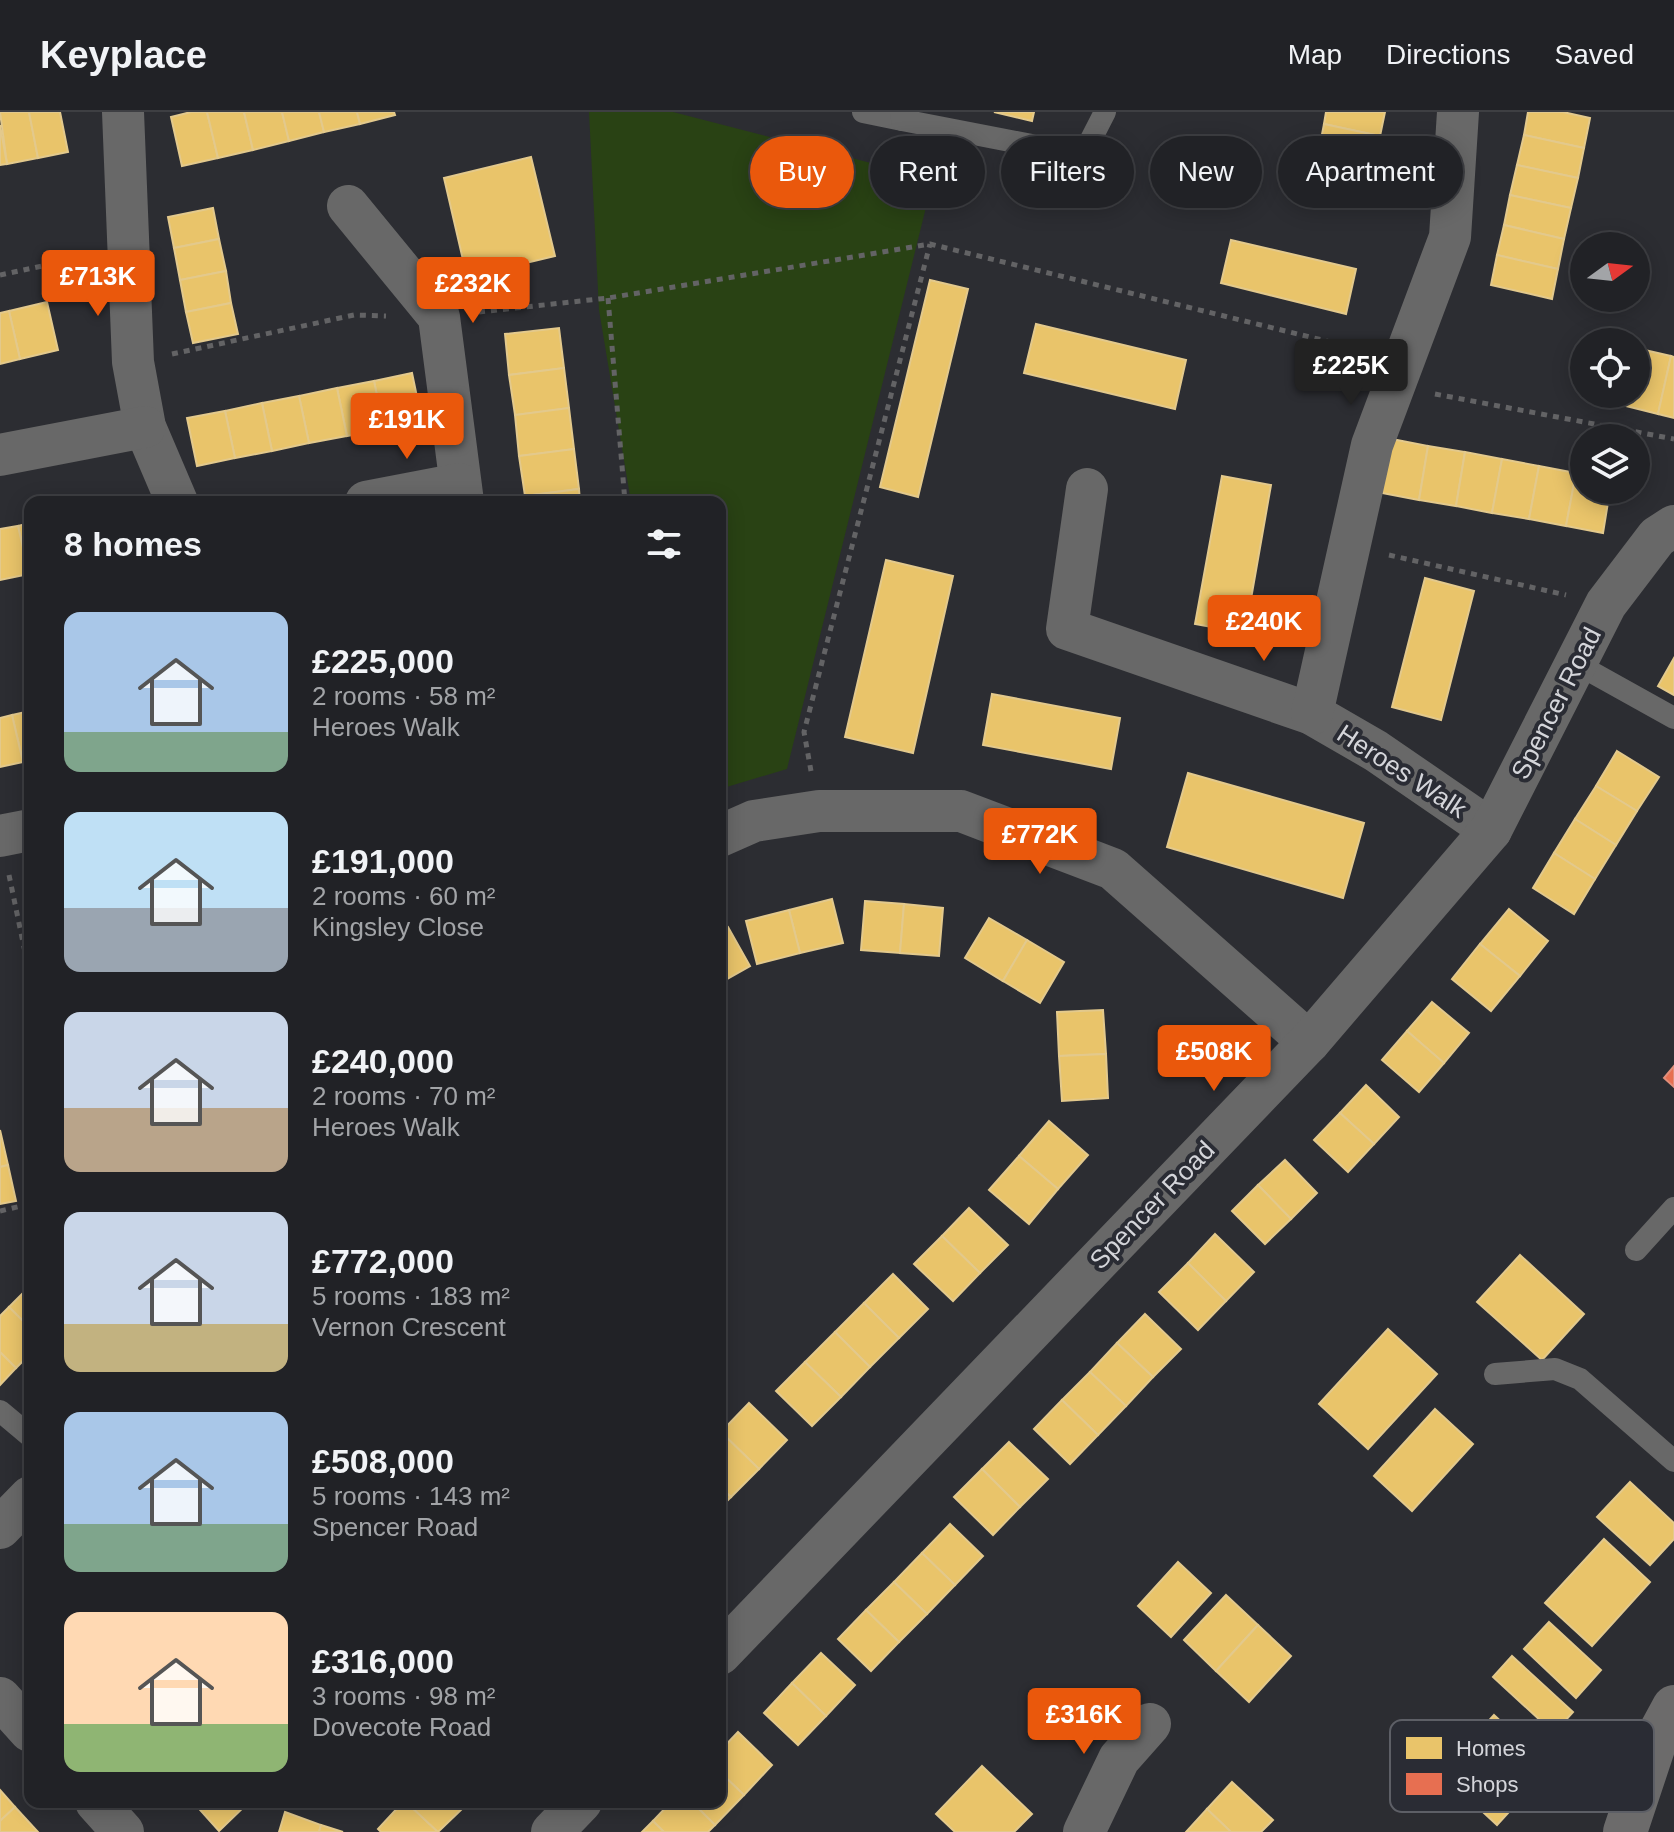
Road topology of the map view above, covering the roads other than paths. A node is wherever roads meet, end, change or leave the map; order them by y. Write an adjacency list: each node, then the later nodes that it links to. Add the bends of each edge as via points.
1 (123, 112): 7 (street, via 133,362)
2 (863, 112): 5 (lane)
3 (1105, 112): 5 (lane, via 1083,155)
4 (1458, 112): 15 (street, Heroes Walk, via 1450,237 1372,445)
5 (902, 116)
6 (348, 206): 10 (street, via 439,317)
7 (145, 427): 8 (street); 11 (street)
8 (0, 455)
9 (1087, 489): 15 (street, Heroes Walk, via 1067,629)
10 (462, 493): 12 (street)
11 (174, 496)
12 (430, 496)
13 (1674, 526): 14 (street, Spencer Road, via 1657,537 1606,604)
14 (1577, 664): 16 (lane); 17 (street, Spencer Road)
15 (1312, 714): 17 (street, Heroes Walk)
16 (1674, 718)
17 (1491, 830): 21 (street, Spencer Road)
18 (24, 831): 20 (street)
19 (726, 833): 21 (street, via 754,821 819,811 961,811 1113,869)
20 (0, 836)
21 (1309, 1042): 30 (street, Spencer Road)
22 (1674, 1208): 23 (lane)
23 (1636, 1250)
24 (1495, 1374): 27 (lane, via 1555,1369 1580,1379)
25 (0, 1411): 26 (lane)
26 (24, 1431)
27 (1674, 1461)
28 (24, 1503): 29 (street)
29 (0, 1528)
30 (726, 1648)
31 (0, 1698): 33 (street)
32 (1674, 1707): 35 (street)
33 (24, 1724)
34 (1150, 1724): 41 (street, via 1119,1759)
35 (1654, 1745)
36 (101, 1808): 39 (street)
37 (575, 1808): 40 (street)
38 (1632, 1812): 42 (street)
39 (123, 1832)
40 (552, 1832)
41 (1084, 1832)
42 (1625, 1832)

